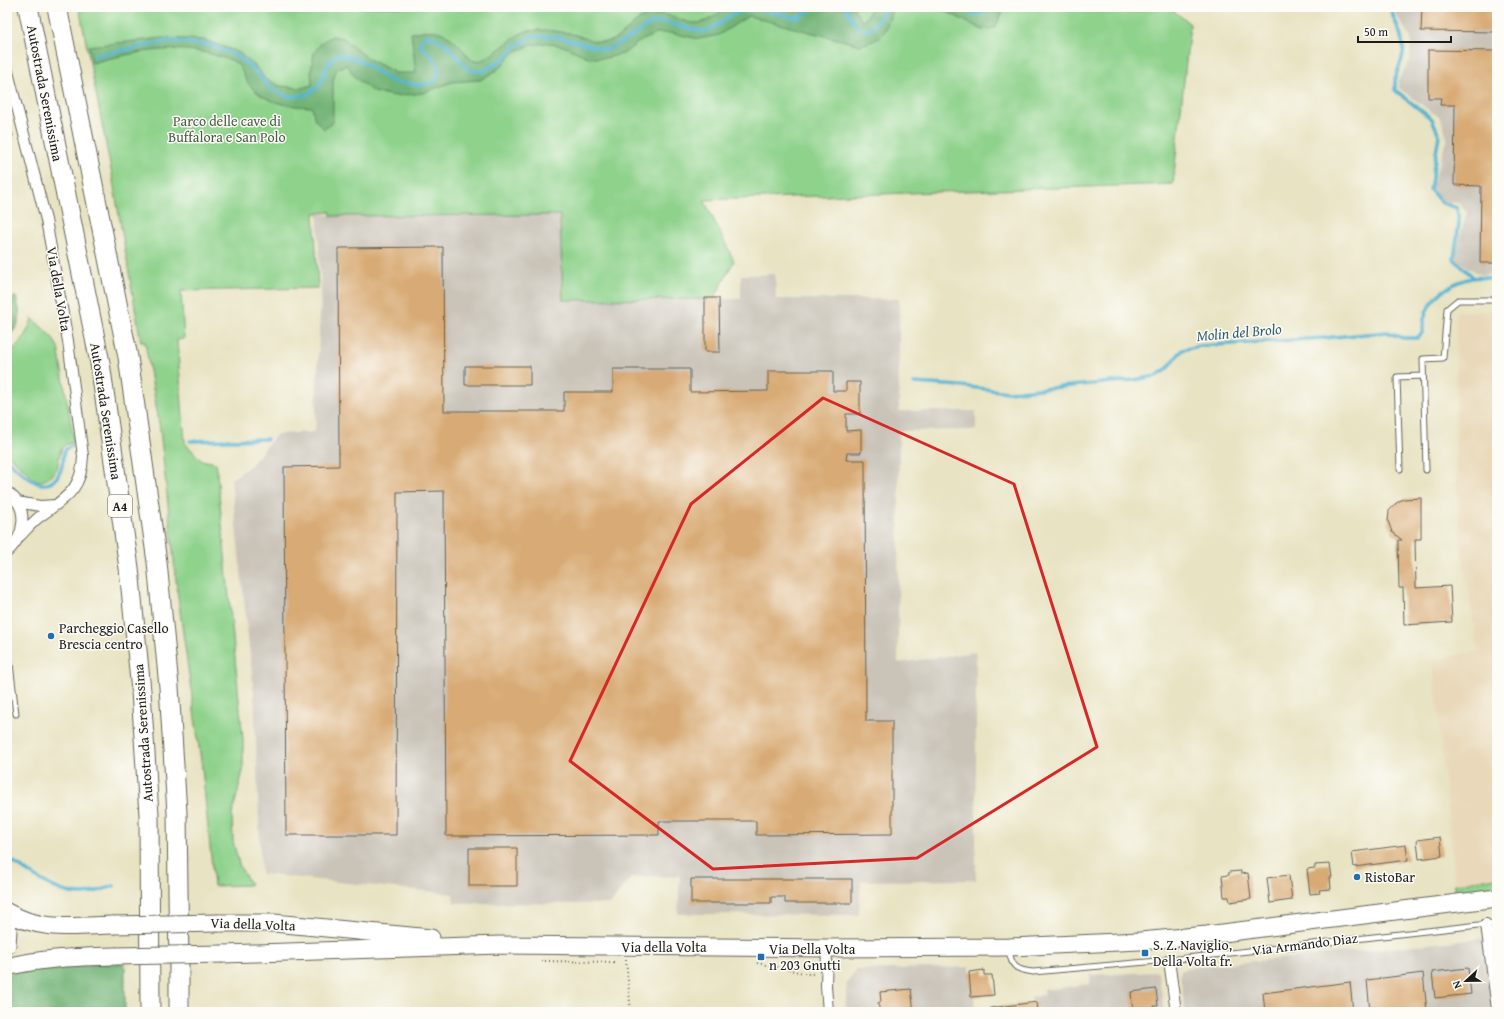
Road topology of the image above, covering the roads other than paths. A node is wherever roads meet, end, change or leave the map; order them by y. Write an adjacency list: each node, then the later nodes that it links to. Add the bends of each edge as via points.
1 (28, 7): 28 (highway, Autostrada Serenissima / A4, via 100,363 129,568 141,691 149,815)
2 (57, 7): 29 (highway, Autostrada Serenissima / A4, via 128,357 157,562 177,812)
3 (7, 68): 10 (street, Via della Volta, via 46,220 68,341 83,456 78,483 65,500)
4 (1497, 300): 5 (lane, via 1458,300 1447,309 1443,358 1423,359)
5 (1423, 376): 6 (lane, via 1397,377); 7 (lane)
6 (1400, 469)
7 (1426, 470)
8 (7, 492): 9 (street)
9 (17, 502): 10 (street, via 40,506); 11 (street, via 23,524)
10 (56, 505): 11 (street, Via della Volta)
11 (20, 536): 12 (street, Via della Volta)
12 (7, 552)
13 (7, 640): 14 (lane)
14 (16, 714)
15 (1497, 898): 23 (main road, Via Armando Diaz, via 1207,936)
16 (7, 912): 21 (main road, Via della Volta, bridge, via 23,920 55,927 274,923)
17 (1497, 923): 19 (lane, Via Armando Diaz)
18 (7, 924): 20 (main road)
19 (1486, 924): 25 (lane, Via Armando Diaz); 27 (street)
20 (7, 945)
21 (500, 945): 24 (main road, Via della Volta); 26 (main road, Via della Volta, bridge, via 76,957)
22 (946, 947): 23 (main road, Via Armando Diaz); 24 (main road, Via della Volta)
23 (1009, 947): 25 (lane, Via Armando Diaz, via 1010,960 1014,966 1033,972)
24 (827, 948): 30 (street)
25 (1169, 960): 31 (street)
26 (7, 967)
27 (1497, 1009)
28 (150, 1012)
29 (179, 1012)
30 (828, 1012)
31 (1176, 1012)

